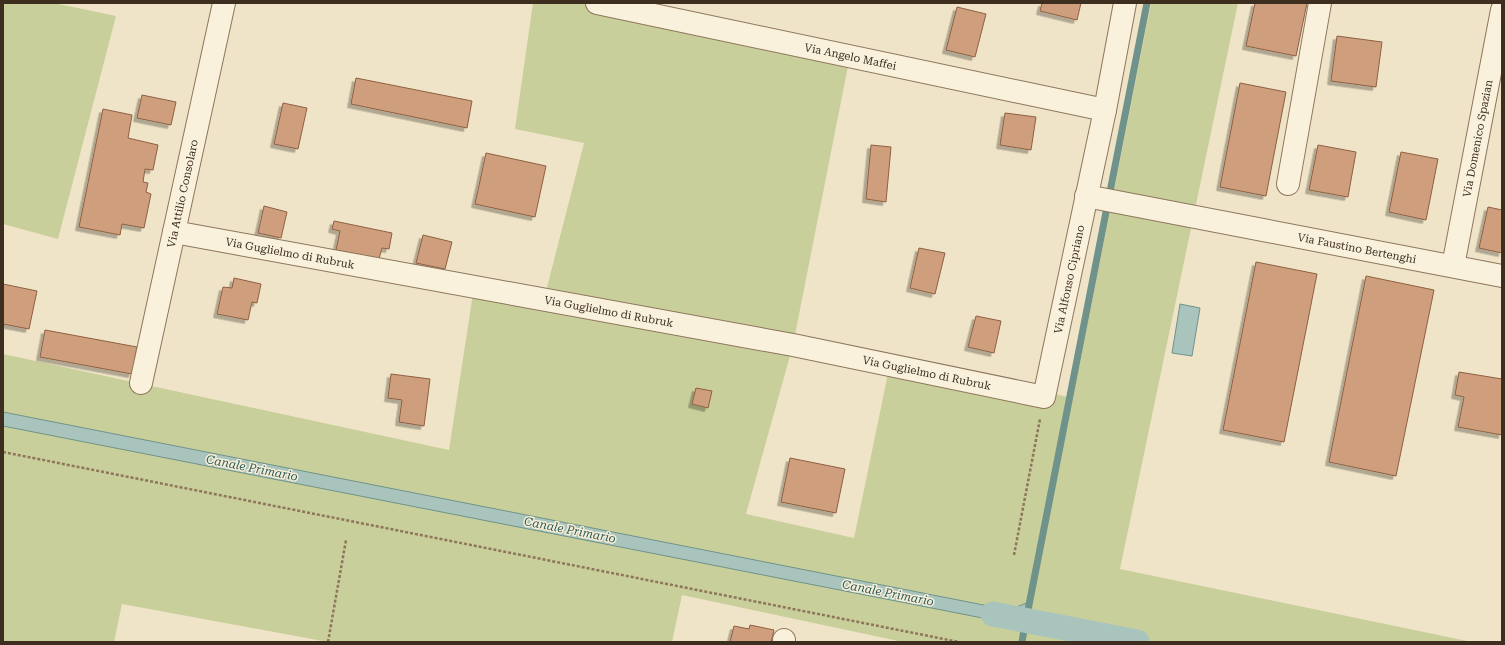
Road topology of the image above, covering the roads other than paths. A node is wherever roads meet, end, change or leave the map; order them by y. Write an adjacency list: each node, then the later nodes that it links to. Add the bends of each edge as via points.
1 (224, 3): 9 (street, Via Attilio Consolaro)
2 (597, 3): 6 (street, Via Angelo Maffei)
3 (1125, 3): 6 (street, Via Alfonso Cipriano)
4 (1320, 3): 7 (street)
5 (1502, 10): 10 (street, Via Domenico Spazian)
6 (1105, 110): 8 (street, Via Alfonso Cipriano)
7 (1288, 184)
8 (1086, 196): 10 (street, Via Faustino Bertenghi); 13 (street, Via Alfonso Cipriano)
9 (174, 232): 12 (street, Via Attilio Consolaro); 13 (street, Via Guglielmo di Rubruk, via 786,343)
10 (1453, 266): 11 (street, Via Faustino Bertenghi)
11 (1502, 276)
12 (141, 383)
13 (1044, 397)

